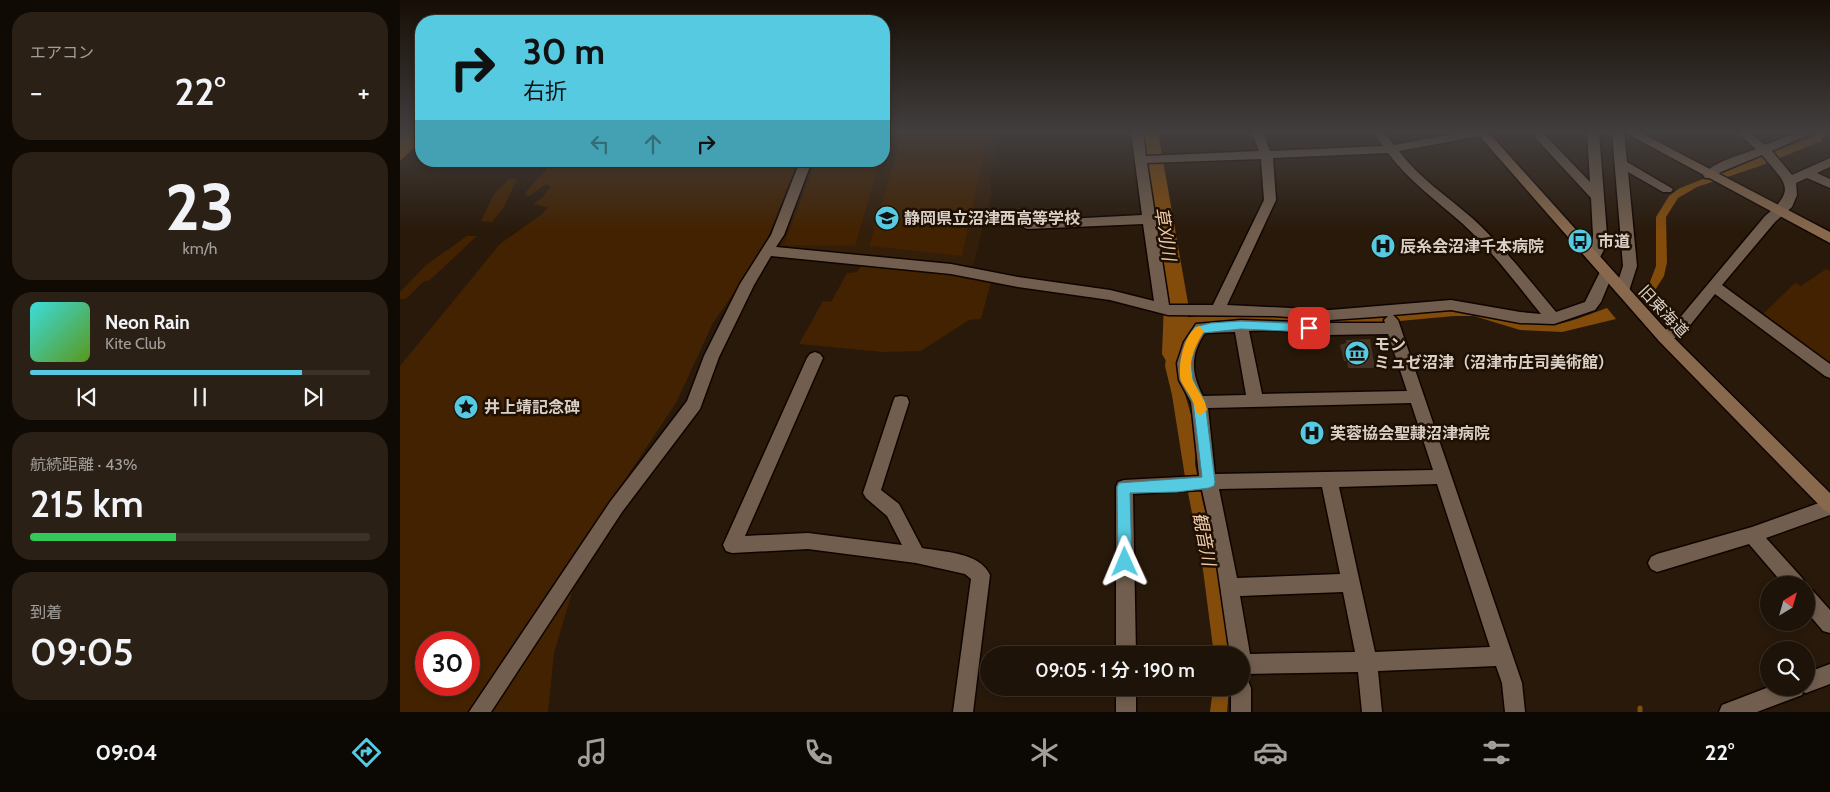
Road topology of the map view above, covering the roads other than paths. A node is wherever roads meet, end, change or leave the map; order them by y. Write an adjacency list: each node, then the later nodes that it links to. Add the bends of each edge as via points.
1 (1141, 165): 21 (street)
2 (1266, 165): 31 (street, via 1270,200)
3 (1403, 165): 33 (street, via 1468,222)
4 (1511, 165): 25 (street, 旧東海道)
5 (1566, 165): 19 (street)
6 (1596, 165): 19 (street)
7 (1620, 165): 28 (street, via 1630,266)
8 (1624, 165): 18 (street)
9 (1692, 165): 15 (street)
10 (1726, 165): 15 (street)
11 (1778, 165): 16 (street)
12 (1823, 165): 14 (street)
13 (804, 167): 24 (street)
14 (1807, 173): 16 (street); 17 (street)
15 (1709, 175): 20 (street)
16 (1790, 180): 20 (street, via 1788,204)
17 (1830, 184)
18 (1667, 189)
19 (1598, 198): 25 (street, via 1600,244)
20 (1780, 212): 23 (street); 27 (street, via 1740,253)
21 (1149, 219): 22 (street); 29 (street)
22 (1027, 225)
23 (1830, 238)
24 (768, 251): 29 (street, via 951,269 1110,295); 66 (street, via 747,284 712,356 694,404 616,507)
25 (1593, 258): 26 (street, 旧東海道)
26 (1606, 273): 28 (street, 旧東海道); 33 (street, via 1590,306)
27 (1714, 286): 37 (street, via 1678,330); 39 (street)
28 (1622, 291): 37 (street, 旧東海道)
29 (1162, 309): 30 (street)
30 (1191, 309): 31 (street); 35 (street)
31 (1218, 309): 32 (street, via 1330,315)
32 (1389, 311): 33 (street, via 1451,305 1469,306 1527,320); 36 (street)
33 (1554, 319)
34 (1241, 325): 35 (street); 36 (street); 41 (street)
35 (1201, 328): 43 (street, via 1191,342 1185,363 1187,380)
36 (1393, 328): 40 (street)
37 (1664, 337): 47 (street, 旧東海道)
38 (815, 358): 49 (street, via 732,545 808,541)
39 (1830, 372)
40 (1416, 397): 41 (street); 44 (street)
41 (1255, 401): 43 (street)
42 (901, 402): 49 (street, via 872,493 893,510)
43 (1199, 402): 46 (street)
44 (1444, 477): 45 (street); 58 (street)
45 (1328, 479): 46 (street); 52 (street)
46 (1209, 482): 53 (street); 56 (street, via 1124,487)
47 (1830, 506): 48 (street)
48 (1752, 536): 50 (street); 51 (street)
49 (916, 555): 67 (street, via 970,566 981,575)
50 (1656, 564)
51 (1788, 576)
52 (1349, 583): 53 (street); 59 (street)
53 (1231, 587): 57 (street)
54 (1815, 607): 55 (street)
55 (1830, 624)
56 (1126, 646)
57 (1239, 646)
58 (1503, 656): 59 (street); 71 (street, via 1512,684)
59 (1368, 662): 60 (street); 70 (street)
60 (1250, 664)
61 (1830, 674): 62 (street)
62 (1815, 680)
63 (1126, 696): 68 (street)
64 (1241, 696): 69 (street)
65 (1773, 696): 72 (street)
66 (479, 712)
67 (963, 712)
68 (1126, 712)
69 (1241, 712)
70 (1372, 712)
71 (1515, 712)
72 (1729, 712)

